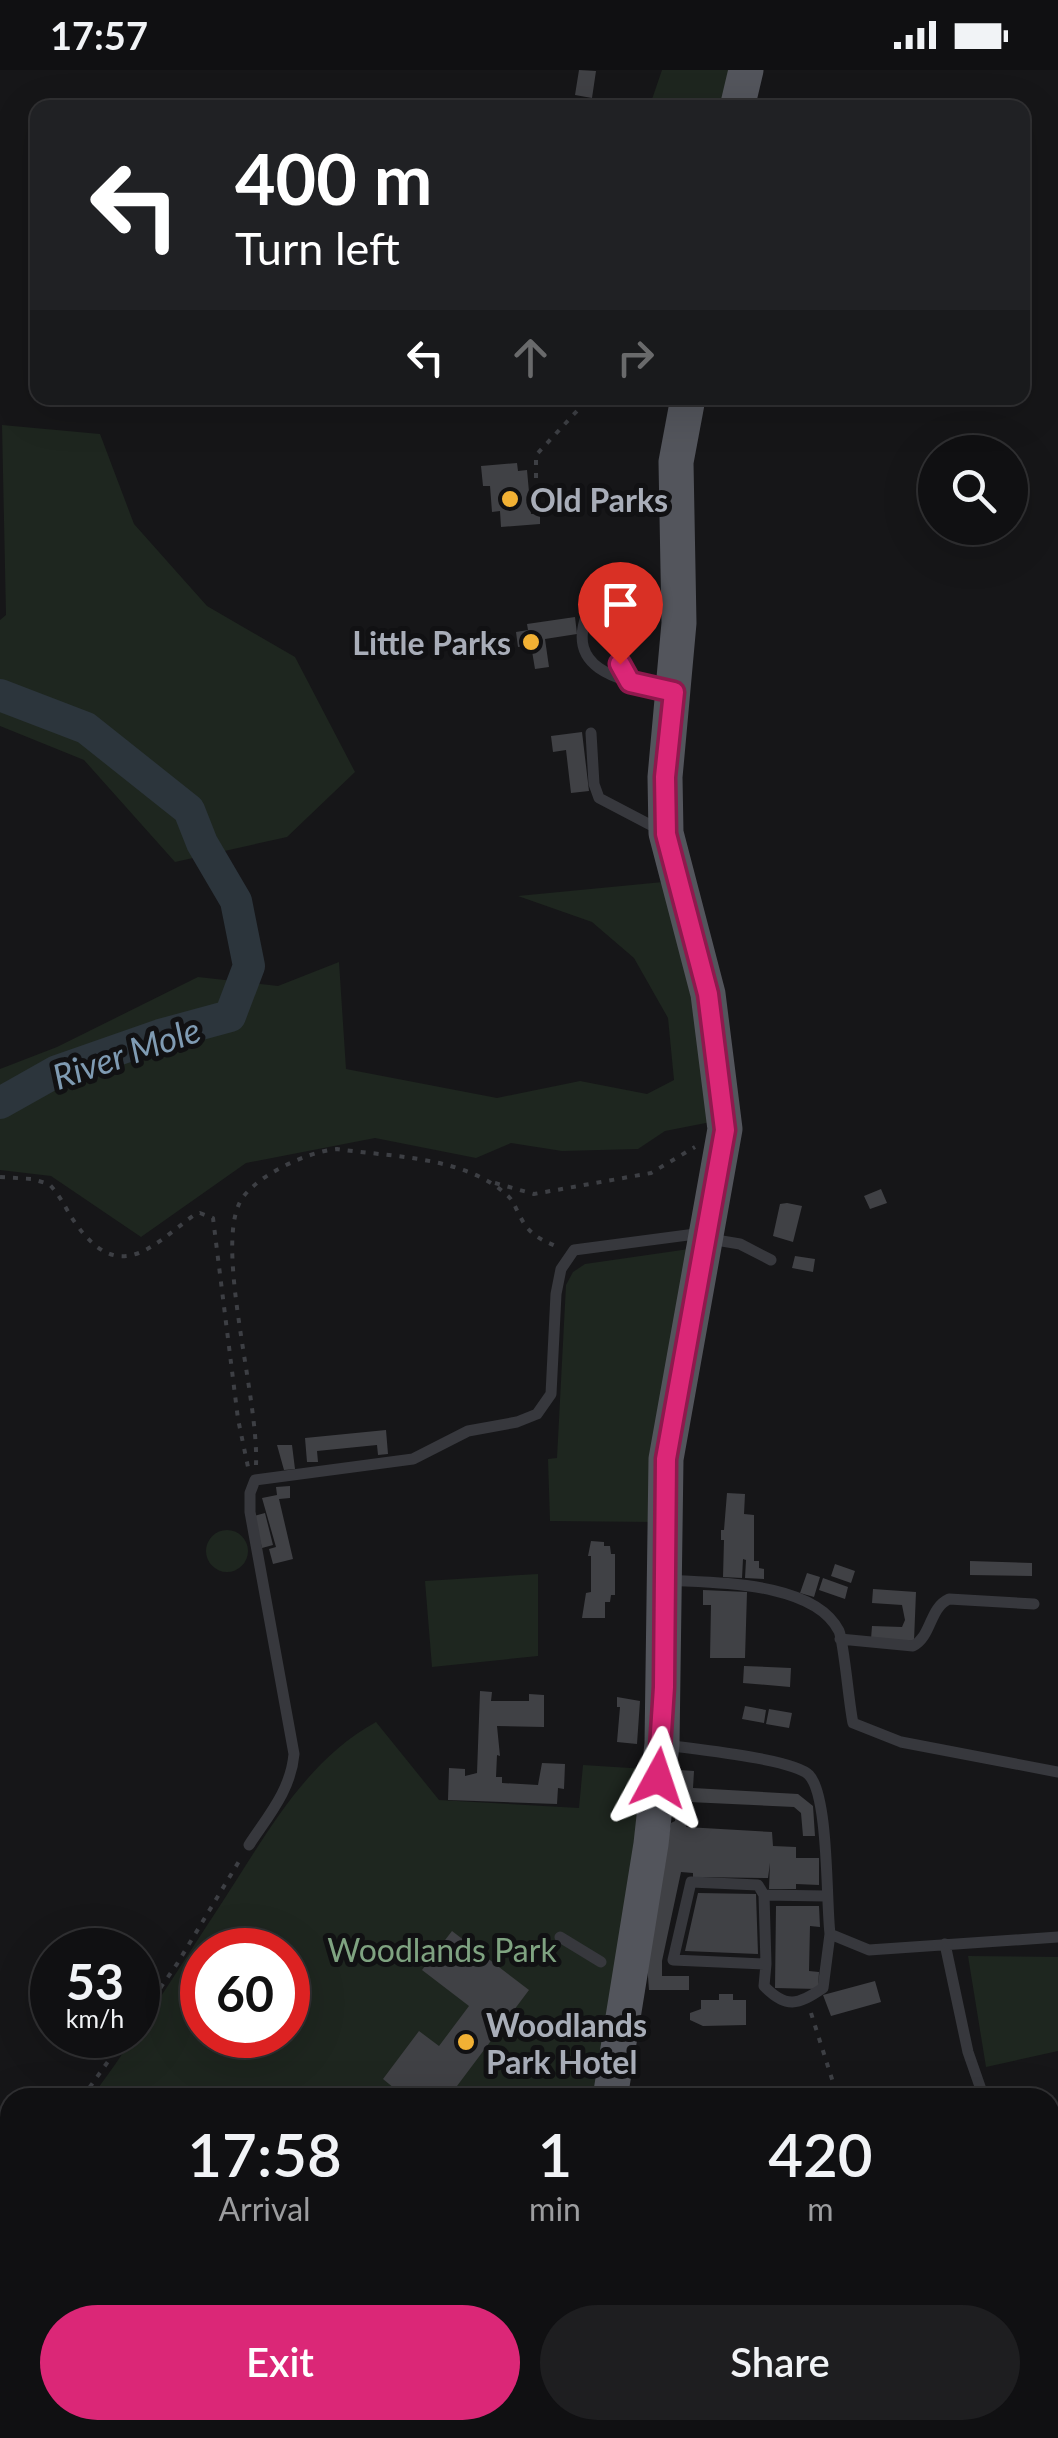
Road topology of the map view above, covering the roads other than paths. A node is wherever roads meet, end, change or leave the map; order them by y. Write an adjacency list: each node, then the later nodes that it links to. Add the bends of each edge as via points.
1 (746, 70): 2 (main road)
2 (739, 100)
3 (687, 405): 5 (main road, via 676,462)
4 (630, 682): 4 (lane, via 594,666 586,654 588,614 602,615 615,630); 5 (lane)
5 (674, 692): 7 (main road)
6 (592, 733): 7 (lane, via 600,798)
7 (666, 834): 8 (main road, via 708,994 725,1130)
8 (706, 1235): 9 (lane); 10 (main road, via 666,1459); 15 (lane, via 572,1253 560,1269 556,1294 551,1394 537,1414 468,1430 413,1458 256,1480 250,1512 294,1754 285,1791)
9 (771, 1260)
10 (662, 1580): 12 (lane, via 765,1587 812,1604); 13 (main road)
11 (1034, 1604): 12 (lane, via 949,1598 913,1646)
12 (840, 1639): 14 (lane, via 853,1724 901,1742)
13 (662, 1744): 17 (lane, via 808,1772 822,1808); 24 (main road)
14 (1058, 1772)
15 (248, 1846)
16 (764, 1895): 17 (lane); 23 (lane); 23 (lane, via 758,1886 691,1882 673,1960)
17 (825, 1896): 18 (lane)
18 (830, 1934): 21 (lane, via 868,1950); 23 (lane, via 823,1988 807,1999 776,1999 764,1986)
19 (1058, 1936): 21 (lane)
20 (560, 1937): 22 (lane)
21 (945, 1944): 25 (lane)
22 (601, 1962)
23 (766, 1964)
24 (612, 2088)
25 (981, 2088)

